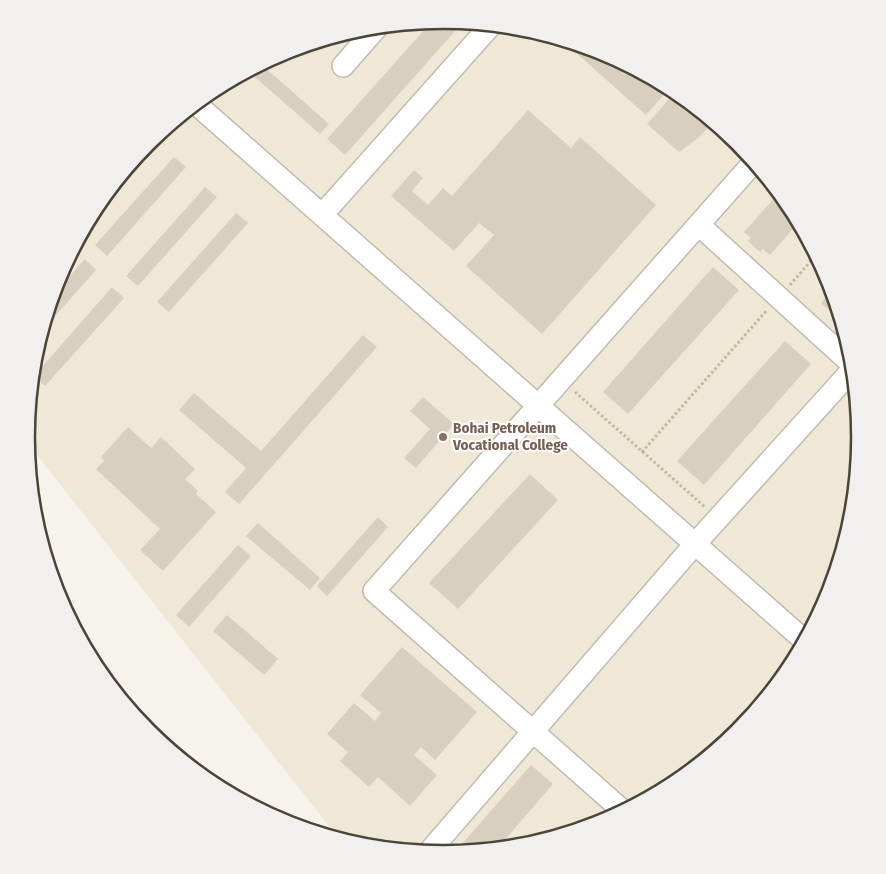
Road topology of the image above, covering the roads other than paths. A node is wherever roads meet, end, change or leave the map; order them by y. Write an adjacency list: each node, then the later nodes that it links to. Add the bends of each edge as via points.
1 (486, 31): 6 (lane)
2 (369, 36): 3 (lane)
3 (343, 66)
4 (201, 108): 6 (lane)
5 (749, 167): 7 (lane)
6 (322, 216): 10 (lane)
7 (698, 225): 8 (lane); 10 (lane)
8 (843, 356)
9 (847, 377): 11 (lane)
10 (538, 406): 11 (lane); 13 (lane, via 374,591)
11 (695, 544): 12 (lane); 14 (lane)
12 (799, 637)
13 (617, 806)
14 (434, 845)

